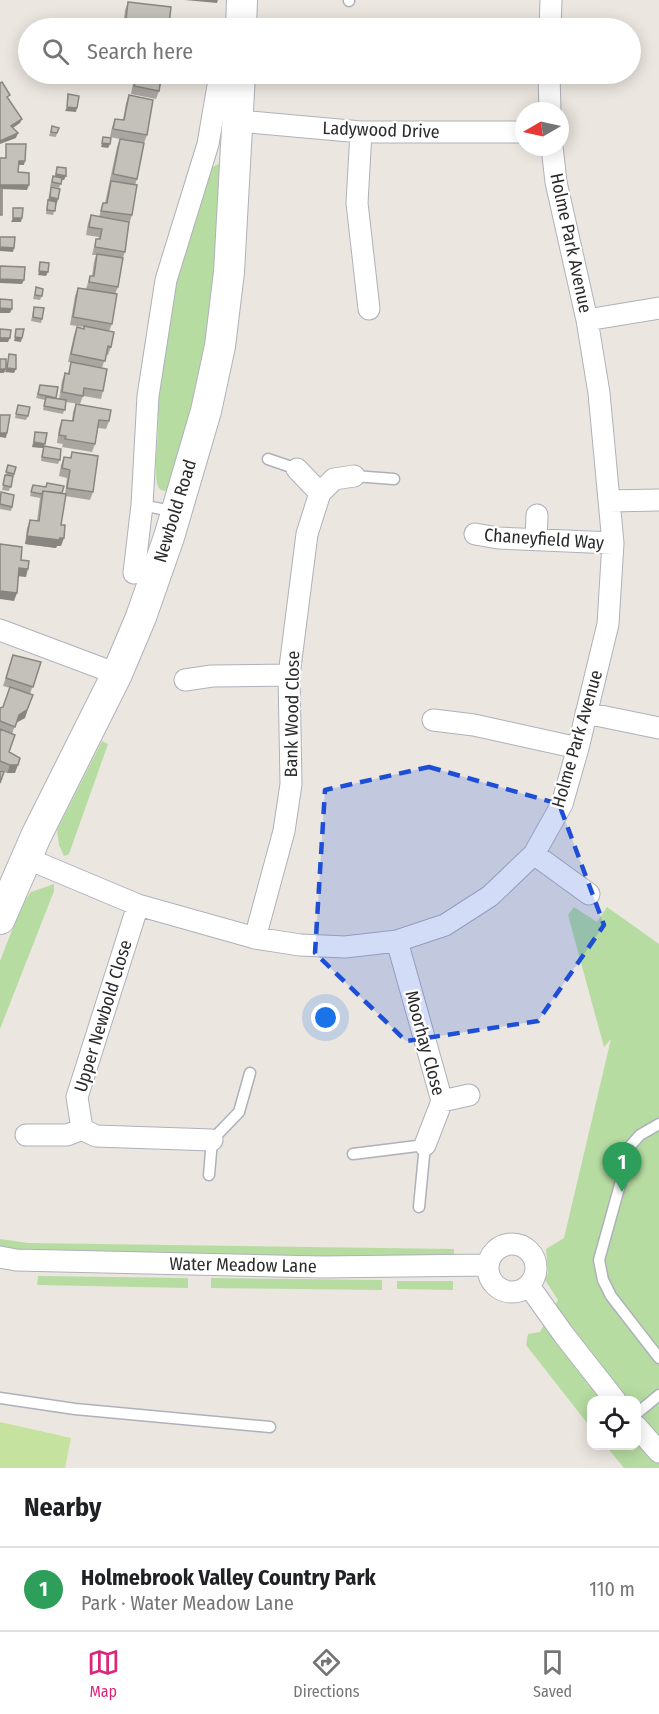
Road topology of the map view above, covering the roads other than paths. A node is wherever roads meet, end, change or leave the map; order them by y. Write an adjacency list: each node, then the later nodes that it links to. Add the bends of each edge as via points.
1 (242, 0): 3 (main road)
2 (551, 0): 4 (street)
3 (241, 18)
4 (550, 18)
5 (221, 84): 11 (street, Newbold Road)
6 (238, 84): 11 (main road, Newbold Road)
7 (549, 84): 8 (street)
8 (550, 102)
9 (361, 132): 10 (street, Ladywood Drive); 11 (street, Ladywood Drive); 14 (street, via 357,203)
10 (515, 132)
11 (225, 141): 23 (street, Newbold Road, via 166,280 148,396); 24 (main road, Newbold Road, via 229,272 220,346 206,411)
12 (553, 156): 15 (street, Holme Park Avenue)
13 (659, 308): 15 (street)
14 (369, 309)
15 (587, 320): 22 (street, Holme Park Avenue, via 599,393)
16 (268, 459): 17 (lane)
17 (297, 469): 20 (street)
18 (354, 476): 19 (lane); 20 (street, via 334,479)
19 (394, 479)
20 (320, 493): 32 (street, Bank Wood Close, via 307,534)
21 (659, 500): 22 (street)
22 (609, 501): 28 (street, Holme Park Avenue)
23 (141, 505): 24 (lane); 29 (street, Newbold Road)
24 (176, 512): 31 (main road, Newbold Road, via 141,617)
25 (537, 515): 27 (street)
26 (475, 534): 27 (street, Chaneyfield Way)
27 (536, 539): 28 (street, Chaneyfield Way)
28 (613, 543): 34 (street, Holme Park Avenue, via 608,624)
29 (134, 573)
30 (0, 630): 31 (street)
31 (117, 674): 39 (main road, Newbold Road)
32 (289, 675): 33 (street); 43 (street, Bank Wood Close, via 291,784 284,831)
33 (185, 680)
34 (586, 713): 36 (street); 37 (street, Holme Park Avenue)
35 (434, 720): 37 (street)
36 (659, 728)
37 (578, 748): 38 (street, Holme Park Avenue, via 562,804)
38 (534, 854): 40 (street); 44 (street, Holme Park Avenue, via 490,896 445,925)
39 (26, 858): 41 (street, Holme Park Avenue); 42 (main road, Newbold Road)
40 (589, 894)
41 (138, 905): 43 (street, Holme Park Avenue); 49 (street, Upper Newbold Close, via 77,1097)
42 (0, 919)
43 (255, 938): 44 (street, Holme Park Avenue, via 345,947)
44 (397, 941): 47 (street, Moorhay Close)
45 (250, 1073): 51 (lane, via 239,1112)
46 (469, 1095): 47 (street)
47 (442, 1101): 52 (street, Moorhay Close)
48 (659, 1124): 59 (lane, via 631,1145 599,1260 611,1296)
49 (82, 1129): 50 (street, via 67,1135); 51 (street, via 96,1136)
50 (26, 1135)
51 (212, 1140): 54 (lane)
52 (425, 1145): 53 (lane); 55 (lane)
53 (353, 1154)
54 (209, 1175)
55 (419, 1207)
56 (0, 1257): 57 (street, Water Meadow Lane, via 311,1266)
57 (487, 1265): 58 (street, via 495,1286 513,1293); 58 (street, via 494,1250 512,1243 524,1246 534,1256 536,1273)
58 (529, 1286): 61 (street)
59 (659, 1358)
60 (659, 1395): 63 (lane)
61 (611, 1396)
62 (0, 1398): 64 (lane)
63 (641, 1410)
64 (270, 1427)
65 (641, 1432): 66 (street)
66 (659, 1452)

